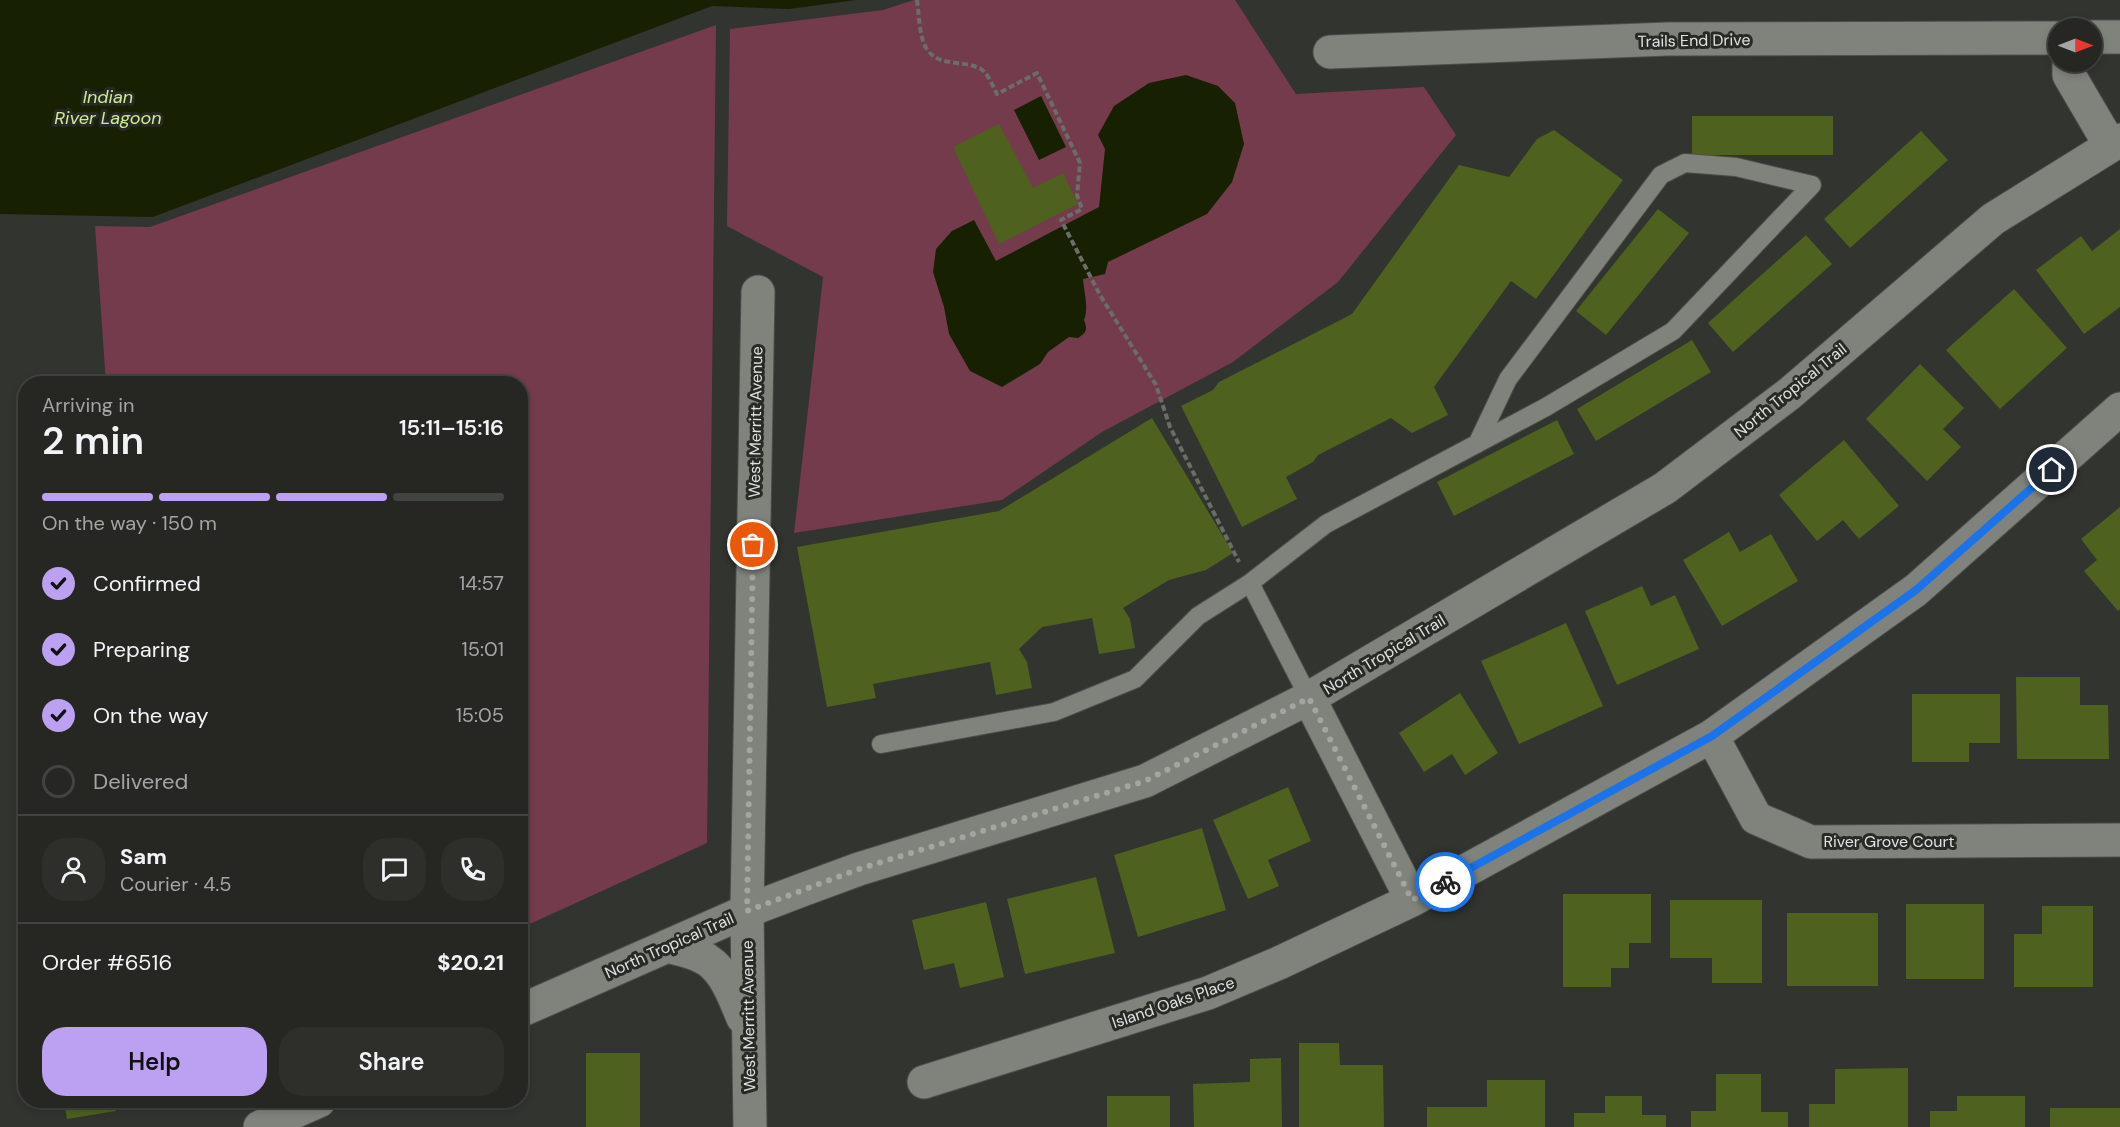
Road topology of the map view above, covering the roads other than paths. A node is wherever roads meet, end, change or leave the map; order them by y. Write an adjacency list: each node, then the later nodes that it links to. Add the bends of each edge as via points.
1 (2102, 37): 2 (street)
2 (2120, 37)
3 (2048, 38): 4 (street, Trails End Drive, via 1668,39)
4 (1330, 52)
5 (2069, 72): 6 (street)
6 (2115, 142): 11 (street, North Tropical Trail, via 1993,219 1789,394 1665,488)
7 (758, 292): 16 (street, West Merritt Avenue)
8 (2120, 409): 12 (street, Island Oaks Place, via 1916,590)
9 (1477, 444): 9 (lane, via 1673,332 1812,185 1736,167 1685,163 1661,175 1508,379); 10 (lane, via 1326,524)
10 (1250, 583): 11 (lane); 13 (lane, via 1198,616 1135,679 1054,712)
11 (1309, 698): 15 (street); 16 (street, North Tropical Trail, via 1145,781 859,869)
12 (1712, 736): 14 (street, River Grove Court, via 1756,818 1811,842); 15 (street, Island Oaks Place)
13 (881, 744)
14 (2120, 840)
15 (1412, 900): 20 (street, Island Oaks Place, via 1208,993)
16 (747, 911): 17 (street, North Tropical Trail); 19 (street, West Merritt Avenue)
17 (667, 946): 18 (street, North Tropical Trail); 19 (street, via 715,965)
18 (528, 1007)
19 (748, 1030): 23 (street, West Merritt Avenue)
20 (924, 1082)
21 (303, 1108): 22 (street)
22 (260, 1127)
23 (750, 1127)

